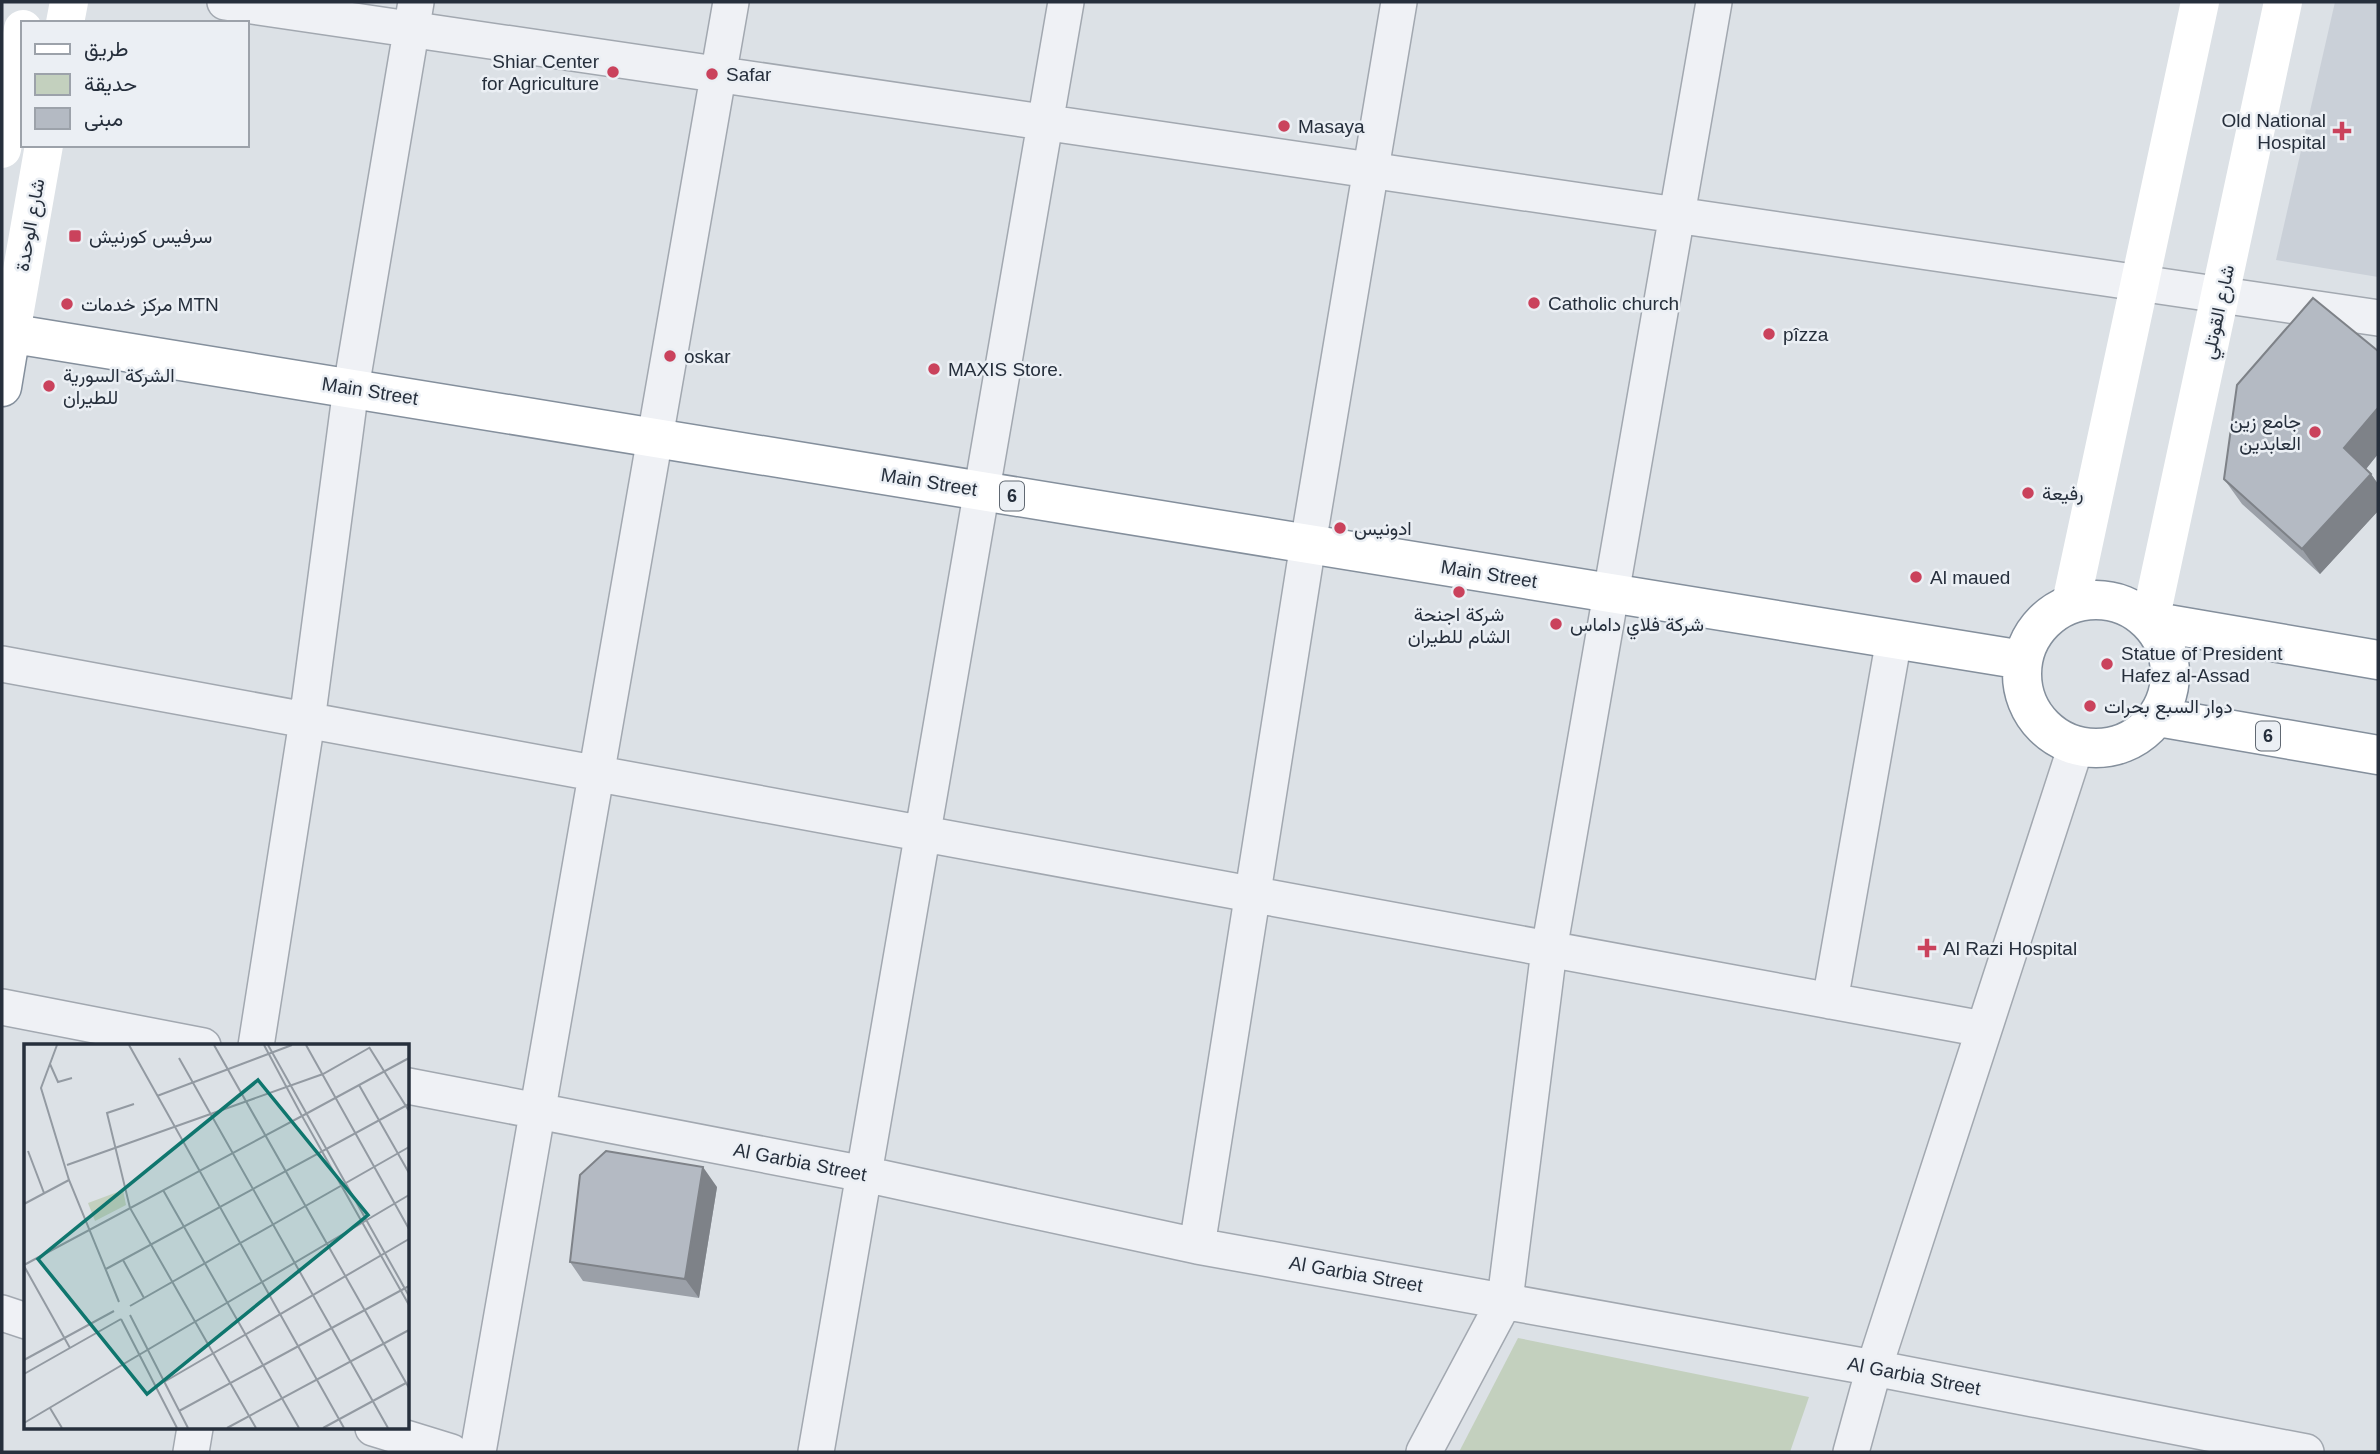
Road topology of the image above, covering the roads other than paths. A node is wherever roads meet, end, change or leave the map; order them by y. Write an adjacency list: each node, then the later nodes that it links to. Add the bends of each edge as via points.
1 (27, 2): 11 (main road)
2 (68, 2): 12 (main road)
3 (225, 2): 10 (street)
4 (731, 2): 14 (street)
5 (1066, 2): 15 (street)
6 (1399, 2): 18 (street)
7 (1714, 2): 19 (street)
8 (2200, 2): 20 (main road)
9 (2283, 2): 21 (main road, شارع القوتلي)
10 (414, 15): 14 (street); 25 (street)
11 (24, 21)
12 (65, 21)
13 (21, 40): 17 (main road)
14 (719, 74): 15 (street); 26 (street)
15 (1045, 122): 18 (street); 27 (street)
16 (44, 147): 23 (main road, شارع الوحدة)
17 (2, 149)
18 (1370, 170): 19 (street); 28 (street)
19 (1676, 215): 20 (street); 29 (street)
20 (2142, 283): 21 (street); 30 (main road)
21 (2221, 295): 22 (street); 31 (main road, شارع القوتلي)
22 (2378, 318)
23 (6, 332): 24 (main road, شارع الوحدة); 25 (main road, Main Street / 6)
24 (2, 387)
25 (351, 388): 26 (main road, Main Street / 6); 37 (street)
26 (655, 438): 27 (main road, Main Street / 6); 40 (street)
27 (982, 491): 28 (main road, Main Street / 6); 41 (street)
28 (1308, 544): 29 (main road, Main Street / 6); 42 (street)
29 (1610, 593): 32 (main road, Main Street / 6); 43 (street)
30 (2071, 603): 31 (main road, via 2099,599 2126,605); 33 (main road, via 2049,616 2032,635)
31 (2150, 621): 34 (main road); 36 (main road, via 2164,643 2171,668 2168,694)
32 (1894, 639): 33 (main road, Main Street / 6); 44 (street)
33 (2023, 660): 38 (main road, via 2027,704 2039,723)
34 (2378, 660)
35 (2, 664): 37 (street)
36 (2158, 717): 38 (main road, via 2142,734 2122,744 2099,749); 39 (main road, 6)
37 (307, 720): 40 (street); 48 (street)
38 (2076, 746): 46 (street)
39 (2378, 755)
40 (596, 774): 41 (street); 50 (street)
41 (923, 834): 42 (street); 51 (street)
42 (1253, 894): 43 (street); 52 (street)
43 (1549, 950): 44 (street); 53 (street)
44 (1830, 1001): 46 (street)
45 (2, 1007): 47 (street)
46 (1983, 1029): 56 (street)
47 (193, 1044)
48 (256, 1044)
49 (410, 1086): 50 (street, Al Garbia Street)
50 (537, 1110): 51 (street, Al Garbia Street); 61 (street)
51 (864, 1174): 52 (street, Al Garbia Street); 62 (street)
52 (1197, 1246): 53 (street, Al Garbia Street)
53 (1505, 1300): 56 (street, Al Garbia Street); 63 (street)
54 (2, 1314): 55 (street)
55 (24, 1320)
56 (1874, 1368): 64 (street); 65 (street, Al Garbia Street)
57 (195, 1430): 59 (street)
58 (380, 1430): 60 (street)
59 (191, 1452)
60 (451, 1452)
61 (478, 1452)
62 (817, 1452)
63 (1424, 1452)
64 (1851, 1452)
65 (2306, 1452)

